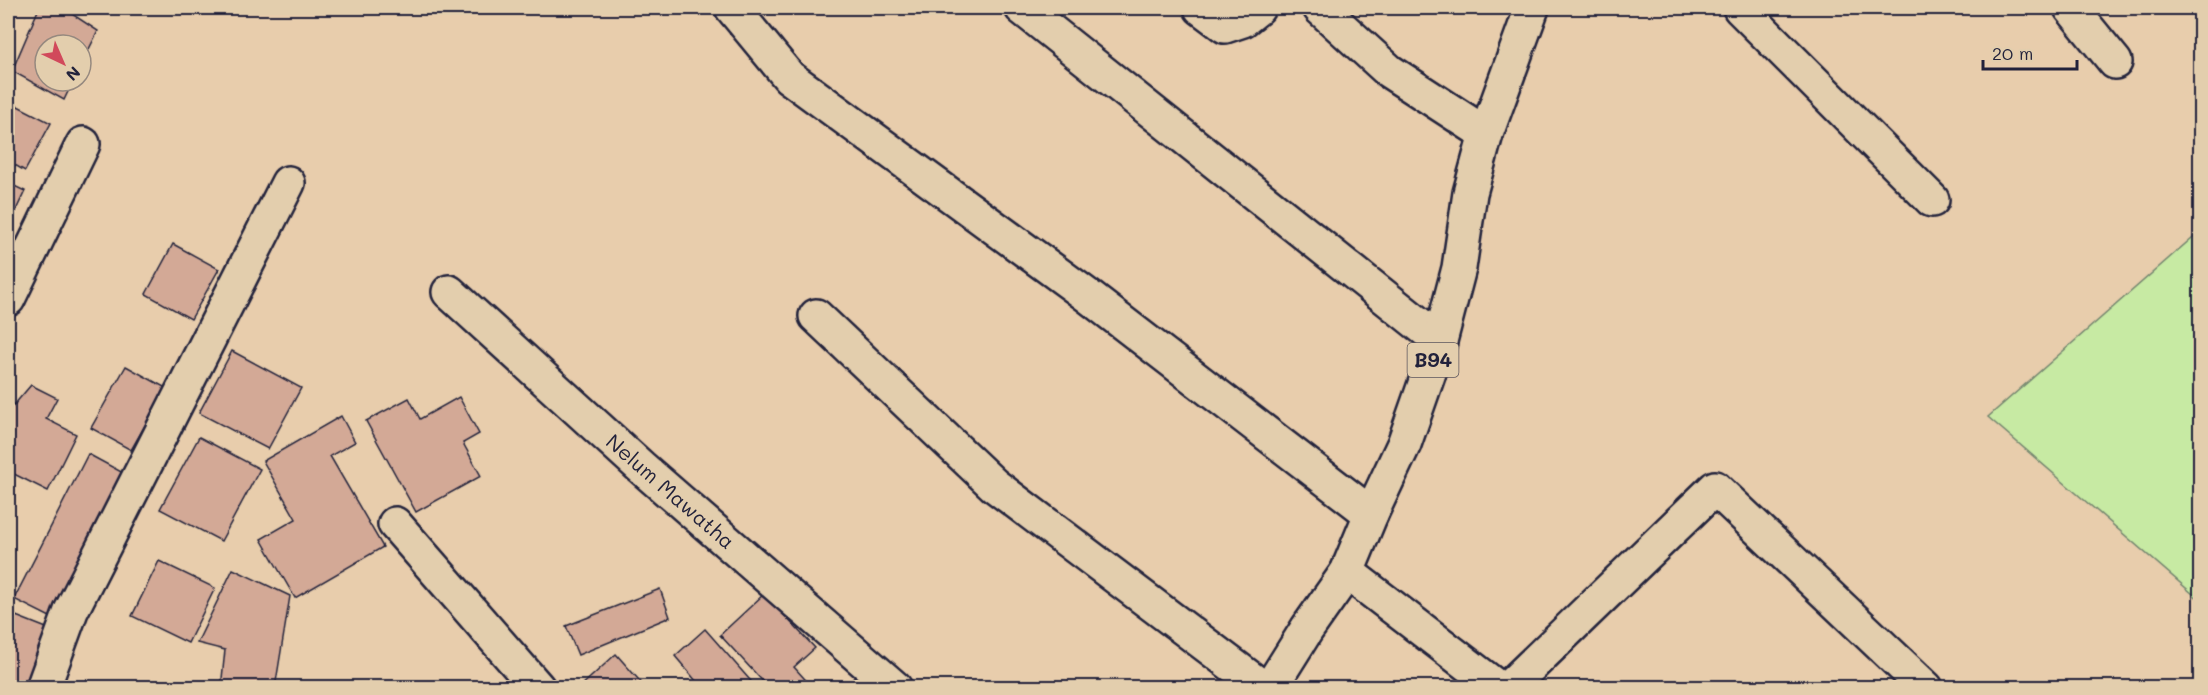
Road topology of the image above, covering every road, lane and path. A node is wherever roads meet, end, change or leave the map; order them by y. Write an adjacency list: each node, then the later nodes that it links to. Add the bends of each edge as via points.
1 (732, 8): 18 (street, via 789,77 1088,296)
2 (1022, 8): 17 (street)
3 (1201, 8): 4 (street, via 1225,26 1243,20)
4 (1258, 8)
5 (1320, 8): 10 (street, via 1389,71)
6 (1532, 8): 10 (street, B94)
7 (1740, 8): 13 (street)
8 (2071, 8): 9 (street)
9 (2115, 62)
10 (1486, 134): 17 (street, B94)
11 (83, 144): 15 (street)
12 (288, 183): 21 (street, via 71,611)
13 (1932, 200)
14 (449, 292): 23 (street, Nelum Mawatha, via 640,467)
15 (8, 299)
16 (816, 316): 24 (street, via 994,485)
17 (1440, 341): 18 (street, B94, via 1404,444)
18 (1371, 514): 20 (street, B94)
19 (395, 525): 22 (street)
20 (1347, 572): 25 (street, B94); 26 (street)
21 (43, 687)
22 (538, 687)
23 (895, 687)
24 (1263, 687)
25 (1270, 687)
26 (1498, 687)
27 (1508, 687): 28 (street, via 1714,488)
28 (1926, 687)

